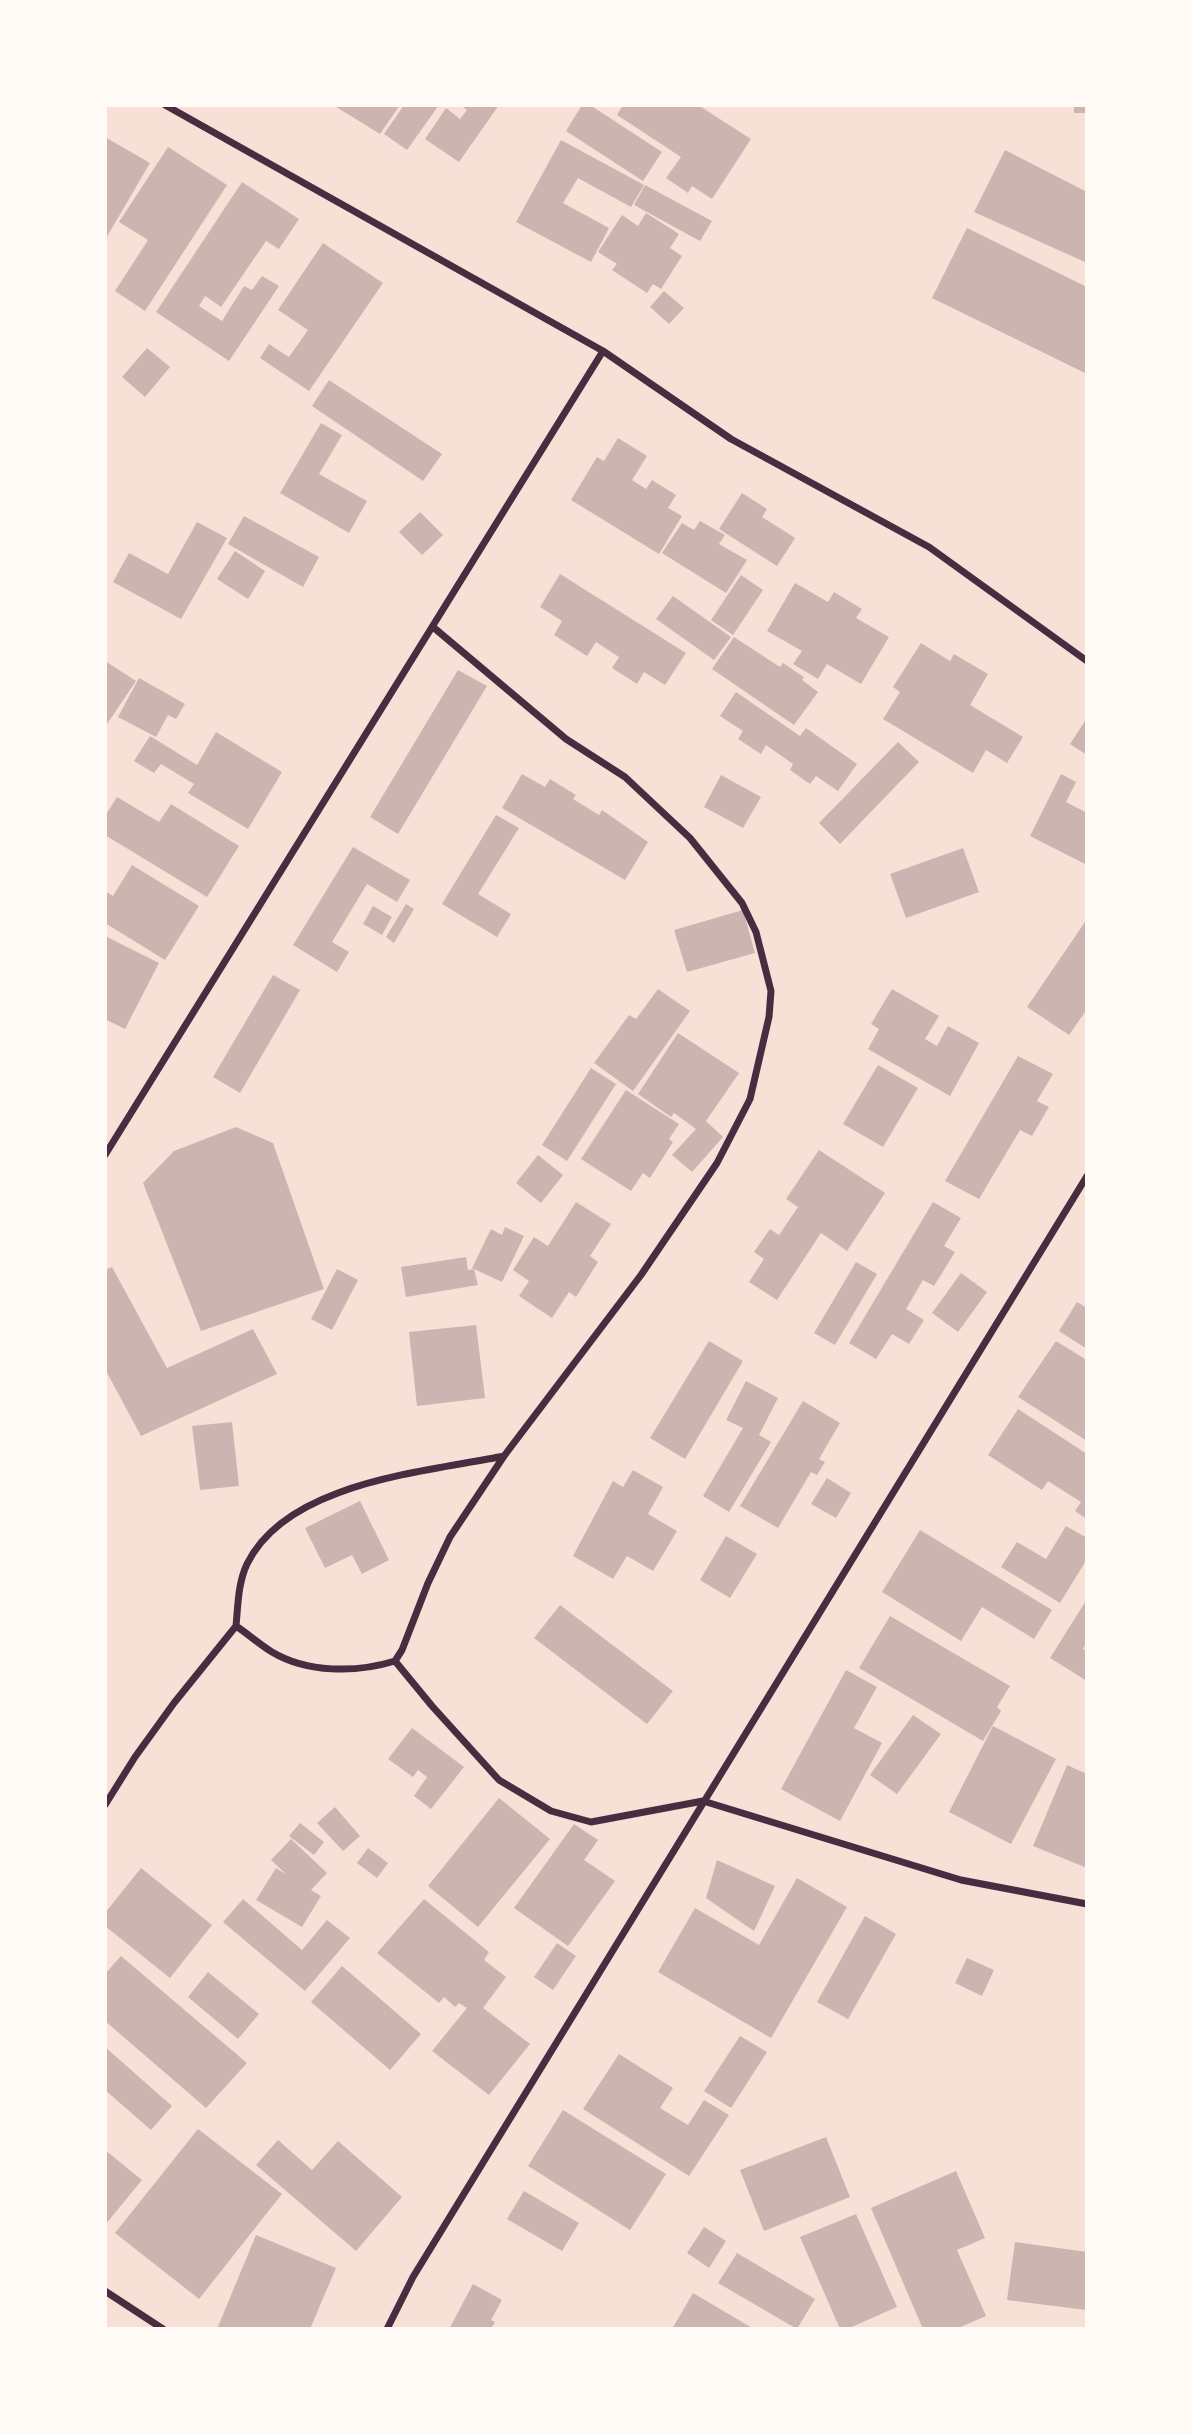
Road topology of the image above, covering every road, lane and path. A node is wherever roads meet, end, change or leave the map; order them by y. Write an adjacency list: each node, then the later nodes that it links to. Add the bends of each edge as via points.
1 (165, 105): 2 (street)
2 (603, 351): 3 (street); 4 (street, via 731,439 929,547)
3 (433, 627): 5 (street); 7 (street, via 566,739 625,777 690,838 742,903 756,932 771,991 750,1099 717,1163 641,1275)
4 (1087, 661)
5 (105, 1155)
6 (1087, 1176): 10 (street)
7 (504, 1457): 8 (street, via 383,1479 318,1500 295,1513 258,1545 247,1564 239,1589); 9 (street, via 450,1537)
8 (236, 1626): 9 (street, via 273,1653 304,1664 363,1668); 11 (street, via 174,1703)
9 (395, 1661): 10 (street, via 499,1780 551,1811 591,1822)
10 (703, 1801): 12 (street, via 961,1880); 15 (street, via 413,2277)
11 (105, 1805)
12 (1087, 1904)
13 (105, 2291): 14 (street)
14 (163, 2329)
15 (387, 2329)

